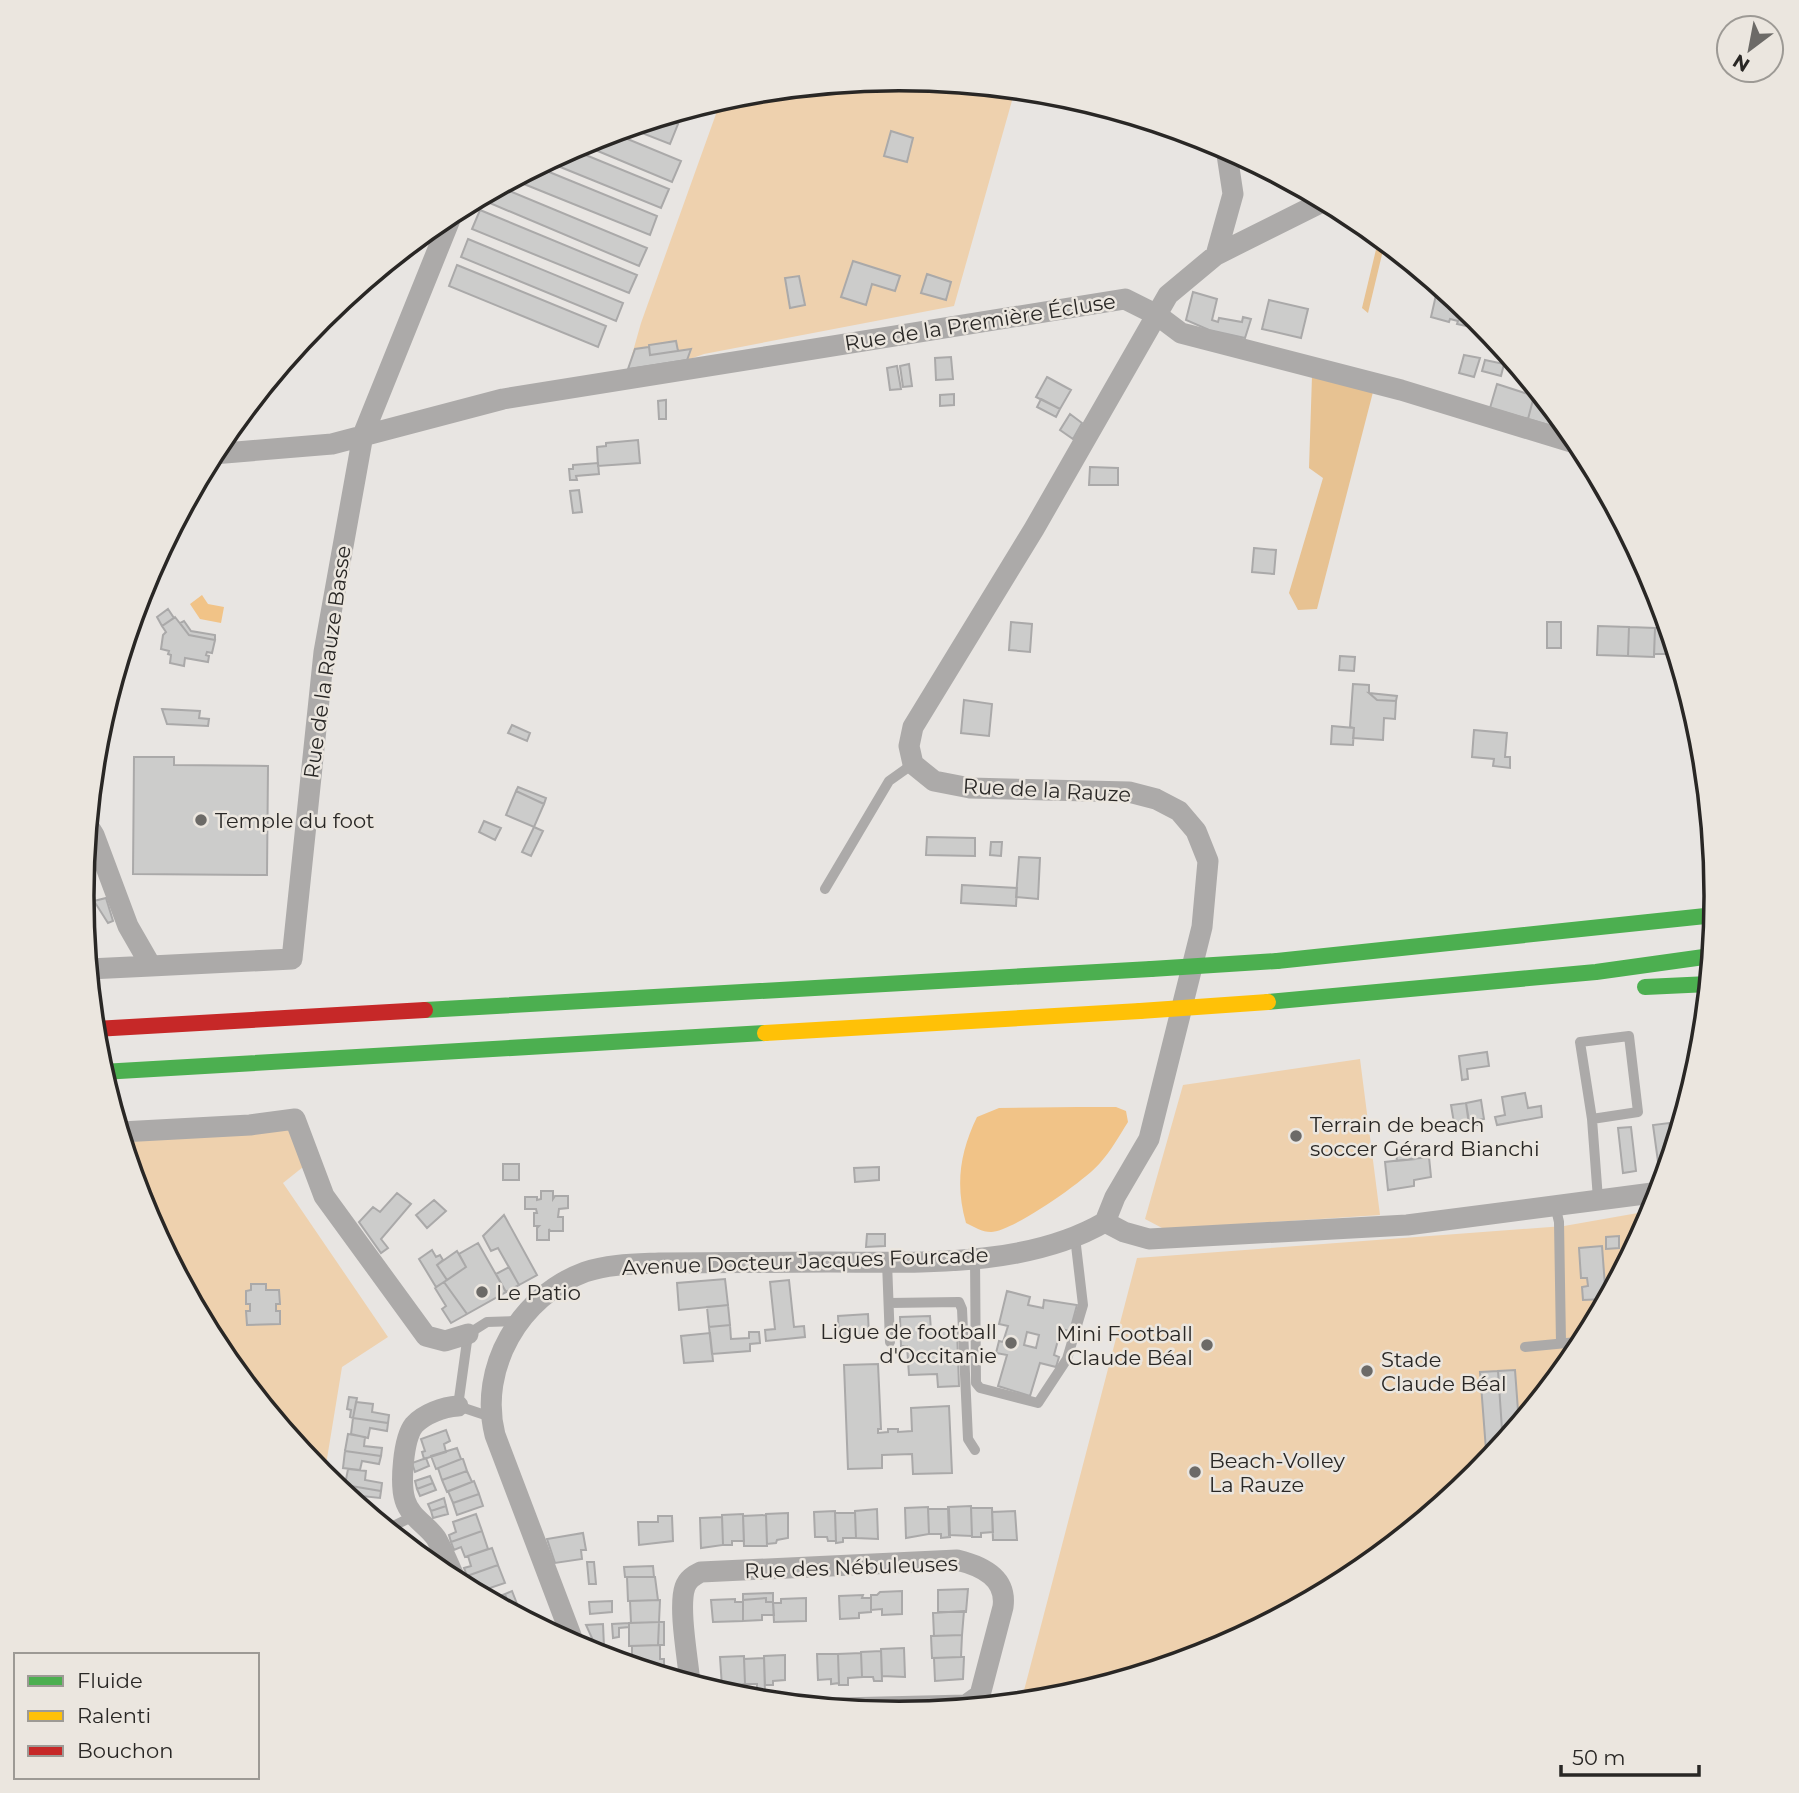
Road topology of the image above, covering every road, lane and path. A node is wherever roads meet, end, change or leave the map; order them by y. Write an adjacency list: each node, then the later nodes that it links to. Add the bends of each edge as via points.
1 (1228, 161): 4 (street, via 1233,194)
2 (1314, 206): 4 (street)
3 (445, 232): 6 (street)
4 (1216, 255): 5 (street, via 1168,295)
5 (1157, 316): 6 (street, Rue de la Première Écluse, via 1125,299 503,399); 7 (street, Rue de la Première Écluse, via 1181,333 1401,390); 9 (street, via 914,727 909,746)
6 (363, 435): 8 (street, Rue de la Première Écluse, via 332,444); 14 (street, Rue de la Rauze Basse, via 324,652 292,959)
7 (1562, 439)
8 (228, 453)
9 (913, 764): 11 (lane, via 889,781); 25 (street, Rue de la Rauze, via 934,781 970,788 1129,792 1179,811 1196,831 1208,861 1202,928 1149,1139)
10 (96, 841): 14 (street, via 128,926)
11 (825, 889)
12 (1704, 916): 18 (highway, bridge, via 1152,970)
13 (1702, 957): 16 (highway)
14 (151, 966): 15 (street)
15 (98, 969)
16 (1596, 972): 17 (highway, via 1650,988); 19 (highway, bridge, via 1140,1011)
17 (1700, 985)
18 (105, 1028)
19 (113, 1071)
20 (1592, 1119): 20 (lane, via 1638,1112 1629,1036 1580,1042); 23 (lane)
21 (129, 1132): 31 (street, via 295,1119 324,1196 426,1336 445,1341)
22 (1648, 1193): 23 (street)
23 (1598, 1199): 24 (street)
24 (1555, 1205): 25 (street, via 1408,1225 1149,1239); 34 (lane)
25 (1105, 1222): 26 (street, Avenue Docteur Jacques Fourcade)
26 (1075, 1237): 27 (street, Avenue Docteur Jacques Fourcade, via 1035,1249); 27 (lane, via 1083,1305 1067,1360 1038,1403 980,1388 976,1383)
27 (975, 1258): 28 (street, Avenue Docteur Jacques Fourcade)
28 (887, 1262): 29 (lane); 30 (street, Avenue Docteur Jacques Fourcade, via 608,1267 572,1278 548,1293)
29 (889, 1303): 32 (lane); 38 (lane, via 959,1303 968,1438)
30 (520, 1321): 31 (lane, via 487,1322); 37 (street, Avenue Docteur Jacques Fourcade, via 500,1354)
31 (468, 1334): 36 (lane)
32 (890, 1342)
33 (1570, 1342): 34 (lane)
34 (1561, 1343): 35 (lane)
35 (1525, 1347)
36 (458, 1406): 37 (lane); 39 (street, via 442,1407 414,1425 407,1442 405,1500)
37 (491, 1418): 42 (street, Avenue Docteur Jacques Fourcade)
38 (975, 1450)
39 (414, 1516): 40 (lane); 41 (street, via 435,1536)
40 (396, 1525)
41 (448, 1563)
42 (569, 1631)
43 (689, 1674): 44 (street, Rue des Nébuleuses, via 682,1599 691,1576 957,1560 988,1572 1005,1595)
44 (977, 1698)

